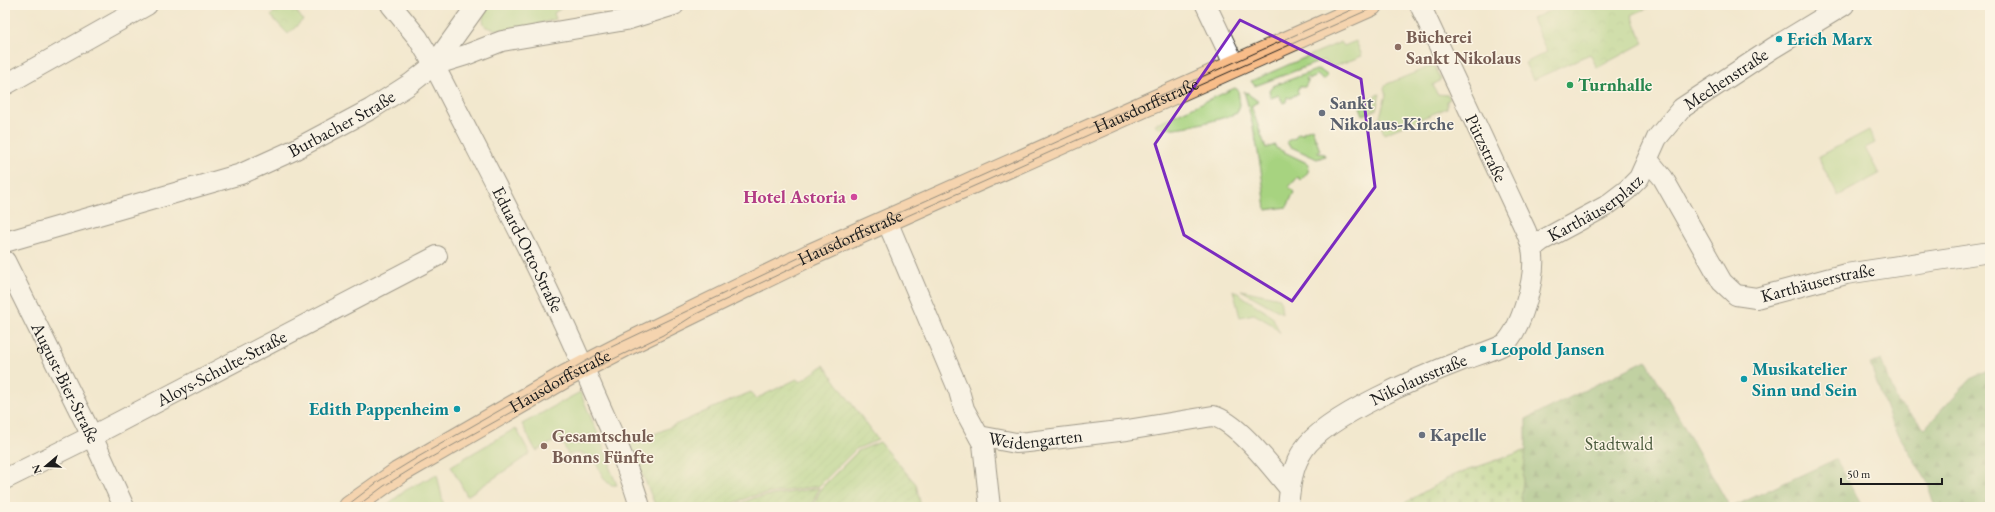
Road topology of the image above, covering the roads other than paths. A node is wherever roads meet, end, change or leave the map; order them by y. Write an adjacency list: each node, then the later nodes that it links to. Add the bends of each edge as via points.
1 (147, 5): 11 (street)
2 (390, 5): 9 (street, Eduard-Otto-Straße, via 418,38)
3 (477, 5): 9 (street)
4 (674, 5): 9 (street, Burbacher Straße, via 626,20 502,41)
5 (1206, 5): 10 (street)
6 (1371, 5): 10 (main road, Hausdorffstraße)
7 (1420, 5): 15 (street, Pützstraße)
8 (1835, 7): 12 (street, Mechenstraße, via 1682,108 1657,138)
9 (434, 65): 14 (street, Burbacher Straße, via 410,84 371,108 294,150 241,174); 19 (street, Eduard-Otto-Straße)
10 (1235, 66): 13 (main road, Hausdorffstraße)
11 (5, 84)
12 (1648, 160): 15 (street, Karthäuserplatz, via 1638,178 1618,198); 16 (street, Karthäuserstraße, via 1664,178 1722,282 1736,295 1756,298 1846,274)
13 (887, 221): 19 (main road, Hausdorffstraße, via 810,255); 21 (street, Weidengarten, via 959,391 964,409)
14 (5, 242)
15 (1532, 248): 22 (street, Nikolausstraße, via 1533,272 1520,317 1512,337 1506,344 1436,371 1367,404 1322,431)
16 (1990, 252)
17 (437, 256): 20 (street, Aloys-Schulte-Straße)
18 (5, 261): 20 (street, August-Bier-Straße)
19 (584, 367): 27 (main road, Hausdorffstraße, via 398,473); 28 (street, Eduard-Otto-Straße)
20 (92, 436): 24 (street, Aloys-Schulte-Straße); 26 (street, August-Bier-Straße)
21 (979, 436): 23 (street, Weidengarten, via 1016,443 1028,442 1213,416 1228,423); 29 (street, via 983,444)
22 (1303, 450): 23 (street); 25 (street, Nikolausstraße, via 1293,473)
23 (1262, 456): 25 (street, Weidengarten)
24 (5, 479)
25 (1289, 498)
26 (124, 507)
27 (350, 507)
28 (640, 507)
29 (990, 507)

